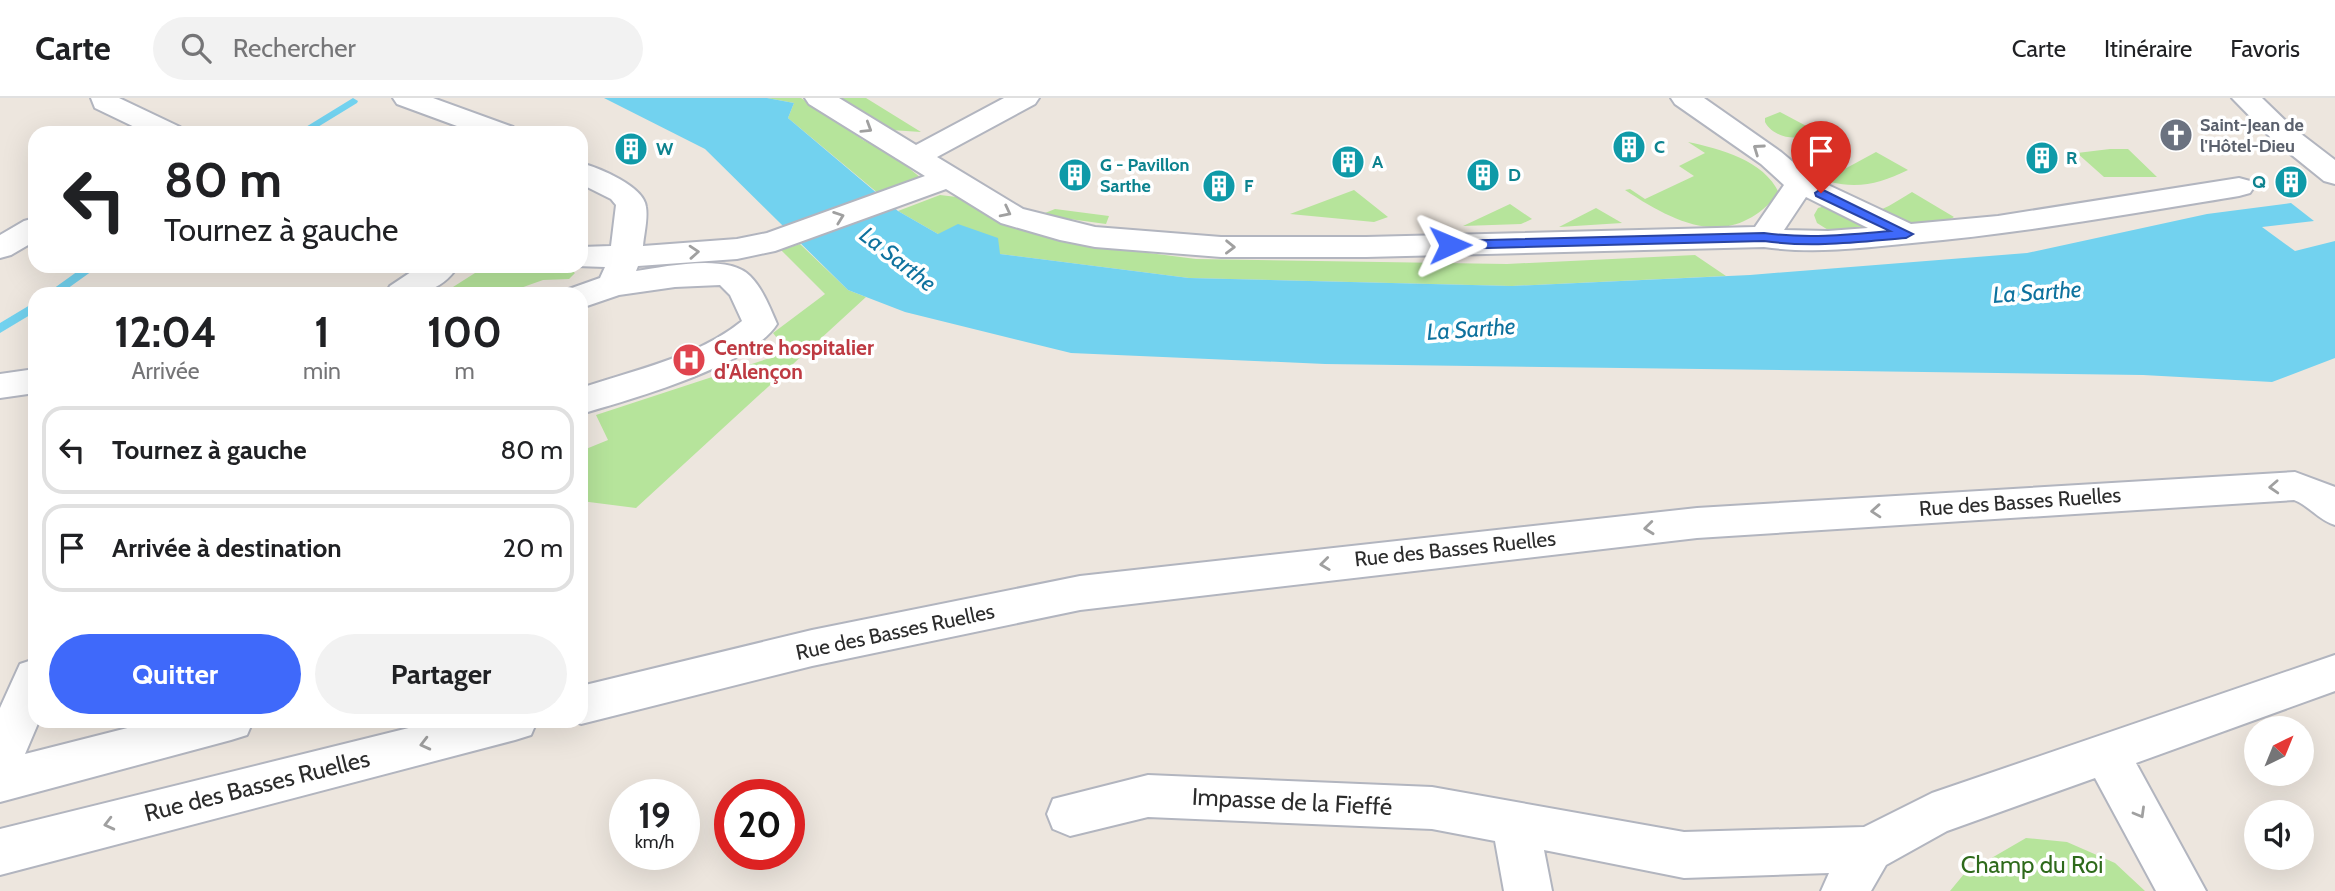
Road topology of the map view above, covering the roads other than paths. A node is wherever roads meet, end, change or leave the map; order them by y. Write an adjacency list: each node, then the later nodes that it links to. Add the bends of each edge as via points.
1 (105, 98): 7 (street)
2 (407, 98): 8 (street)
3 (820, 98): 9 (street, one-way to 9)
4 (1025, 98): 9 (street)
5 (1685, 98): 13 (street, one-way to 5)
6 (2246, 98): 10 (street)
7 (155, 126)
8 (484, 126)
9 (915, 158): 12 (street)
10 (2335, 175)
11 (588, 176): 20 (street, via 622,193 631,205)
12 (947, 178): 17 (street, one-way to 17, via 1012,216 1060,230 1222,247); 20 (street, one-way to 12, via 775,241)
13 (1800, 183): 16 (street); 17 (street)
14 (2239, 187): 16 (street, via 1998,226)
15 (28, 232): 18 (street)
16 (1906, 234): 17 (street, via 1828,241)
17 (1764, 237)
18 (0, 248)
19 (588, 259): 20 (street)
20 (620, 270): 23 (street); 26 (street, via 730,277 741,286 760,324 750,335 698,360)
21 (432, 273): 22 (street)
22 (412, 287)
23 (588, 292)
24 (28, 383): 25 (street)
25 (0, 386)
26 (588, 399)
27 (2335, 510): 30 (street, Rue des Basses Ruelles, one-way to 30, via 2318,494 2295,486 1697,523 1409,554 1080,593 812,648)
28 (2335, 673): 33 (street)
29 (28, 694): 34 (street)
30 (588, 703)
31 (204, 728): 35 (street)
32 (487, 728): 39 (street, Rue des Basses Ruelles, one-way to 39)
33 (2106, 754): 38 (street, via 1932,815); 42 (street, one-way to 42)
34 (0, 760)
35 (0, 781)
36 (1070, 814): 37 (street, Impasse de la Fieffé, via 1148,796 1432,808)
37 (1515, 823): 38 (street, Impasse de la Fieffé, via 1684,855); 40 (street)
38 (1869, 849): 41 (street)
39 (0, 852)
40 (1528, 891)
41 (1845, 891)
42 (2182, 891)

